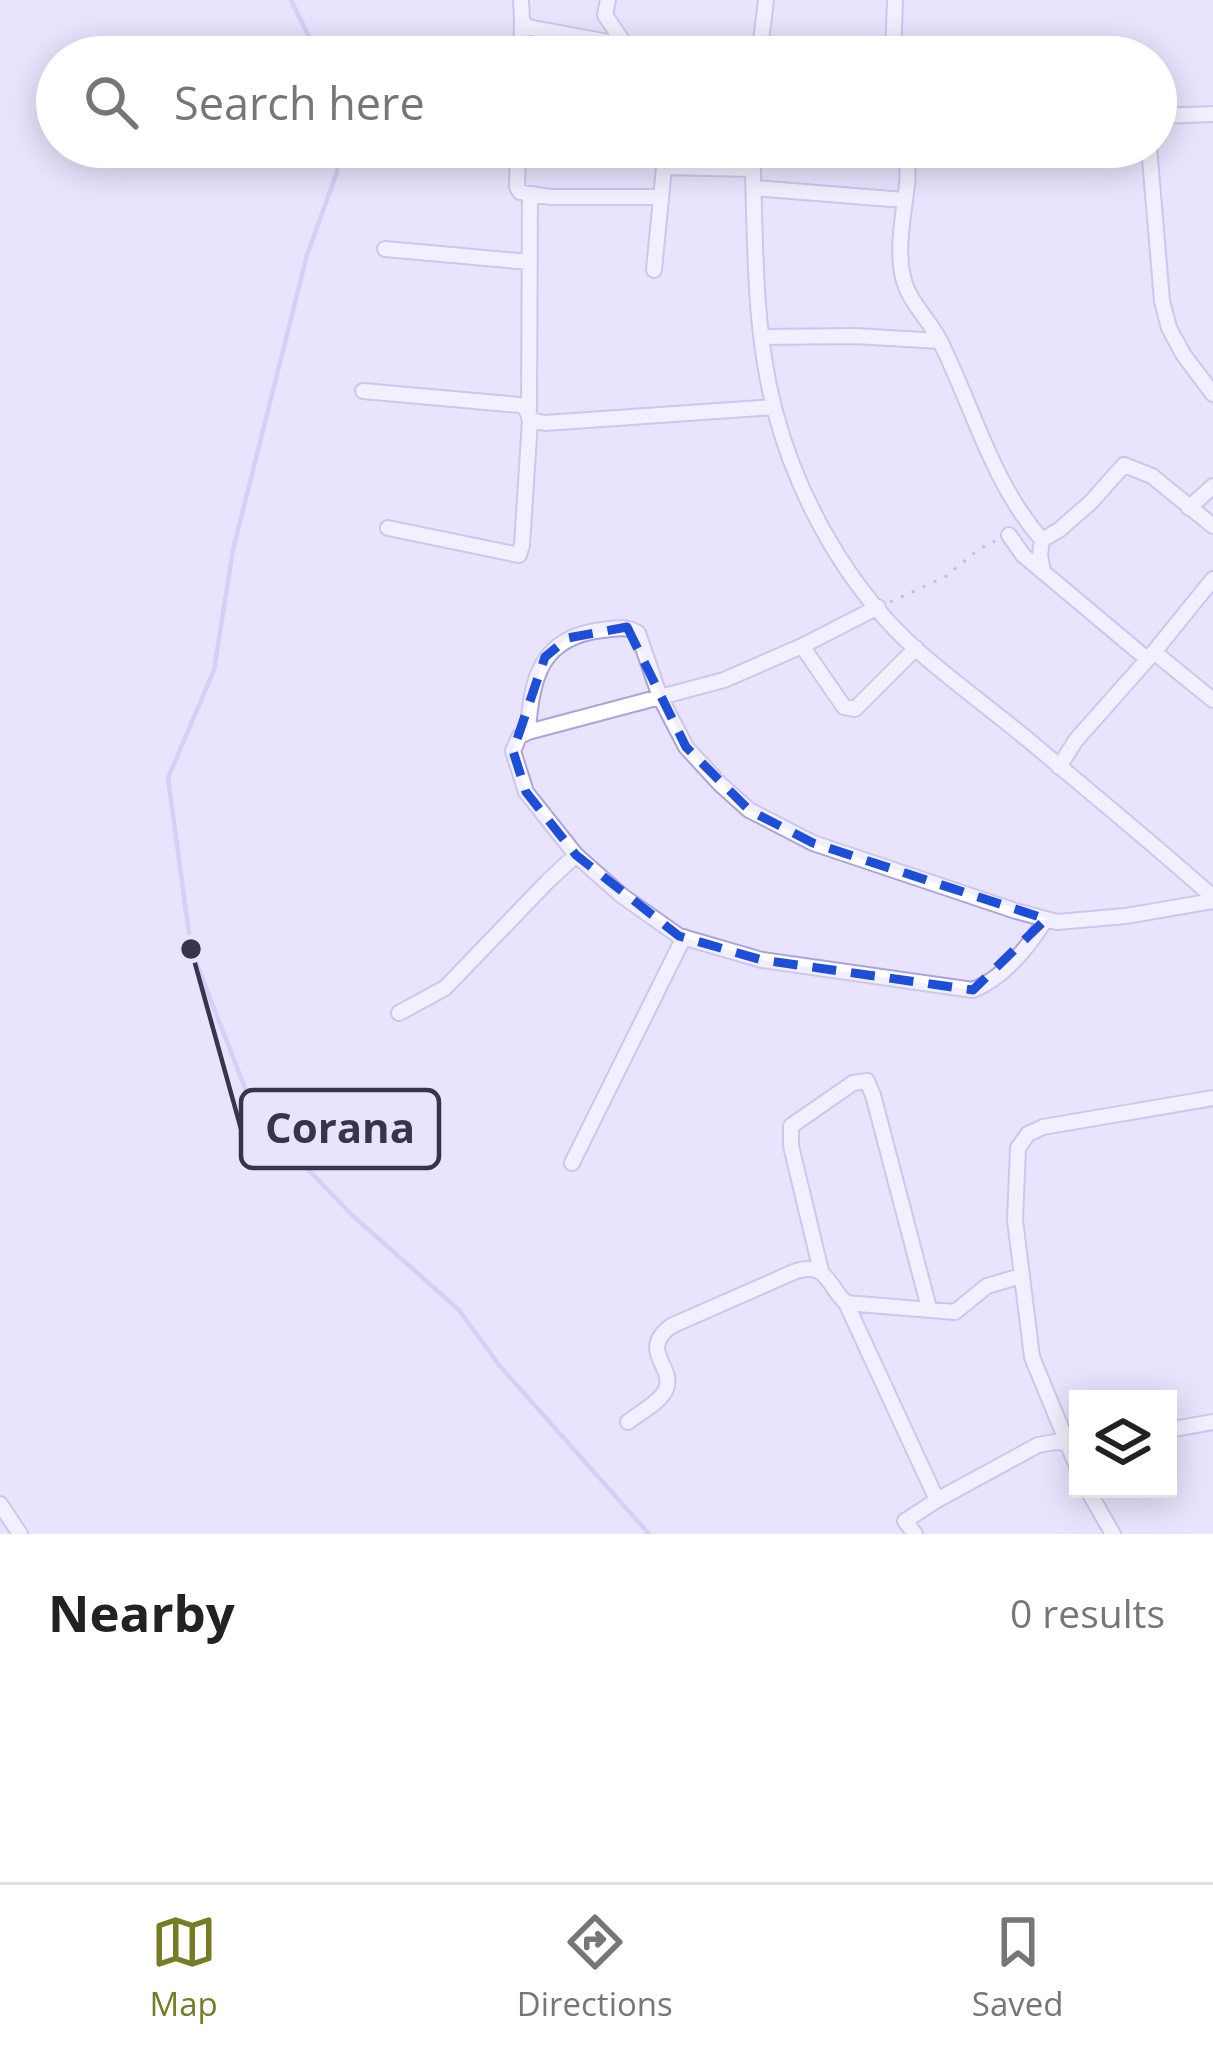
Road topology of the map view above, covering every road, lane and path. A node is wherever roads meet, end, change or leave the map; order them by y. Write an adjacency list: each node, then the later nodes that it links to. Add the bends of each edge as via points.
1 (521, 0): 5 (street)
2 (608, 0): 8 (street, via 605,15)
3 (766, 0): 9 (street)
4 (895, 0): 10 (street)
5 (522, 20): 6 (street); 7 (street)
6 (522, 36)
7 (573, 36)
8 (619, 36)
9 (762, 36)
10 (894, 36)
11 (1213, 114): 12 (street)
12 (1177, 115)
13 (517, 168): 20 (street, via 517,187)
14 (664, 168): 21 (street)
15 (708, 168): 18 (street)
16 (907, 168): 22 (street)
17 (1151, 168): 29 (street, via 1169,328)
18 (753, 169): 19 (street)
19 (754, 188): 22 (street); 26 (street)
20 (530, 194): 21 (street); 24 (street)
21 (661, 197): 25 (street)
22 (904, 200): 27 (street, via 903,281)
23 (385, 249): 24 (street)
24 (529, 262): 31 (street)
25 (654, 270)
26 (763, 337): 27 (street); 30 (street)
27 (940, 341): 37 (street, via 1004,484)
28 (363, 392): 31 (street, via 520,405)
29 (1213, 394)
30 (774, 407): 31 (street, via 545,423); 40 (street, via 816,518)
31 (530, 416): 35 (street, via 519,555)
32 (1213, 486): 33 (street)
33 (1189, 508): 34 (street); 37 (street, via 1152,476 1124,465)
34 (1213, 526)
35 (388, 528)
36 (1009, 535): 38 (street); 40 (path, via 946,577)
37 (1042, 540): 38 (street)
38 (1043, 572): 43 (street)
39 (1213, 579): 43 (street)
40 (878, 607): 41 (street); 42 (street)
41 (802, 646): 42 (street, via 844,707 855,709); 44 (street)
42 (916, 648): 47 (street)
43 (1151, 656): 45 (street); 47 (street)
44 (660, 697): 46 (street); 46 (street, via 638,633 627,627 580,634 545,658); 50 (street, via 686,747 749,810 813,843)
45 (1213, 700)
46 (528, 732): 48 (street, via 513,752 526,792)
47 (1059, 767): 49 (street)
48 (576, 855): 51 (street); 52 (street, via 445,988)
49 (1213, 899): 50 (street, via 1126,916)
50 (1046, 919): 51 (street, via 996,978 974,990 762,960)
51 (684, 938): 54 (street)
52 (400, 1013)
53 (1213, 1098): 56 (street, via 1028,1134 1016,1169)
54 (572, 1163)
55 (821, 1271): 57 (street); 58 (street, via 791,1126 867,1081); 59 (street, via 796,1271 670,1326 657,1355 667,1388)
56 (1021, 1276): 58 (street, via 986,1286 956,1312); 62 (street, via 1031,1357)
57 (846, 1303): 58 (street); 65 (street)
58 (929, 1308)
59 (628, 1422)
60 (1213, 1422): 61 (street)
61 (1177, 1428)
62 (1069, 1436)
63 (1069, 1444): 65 (street, via 1038,1445)
64 (1092, 1498): 69 (street)
65 (937, 1499): 68 (street, via 905,1521)
66 (0, 1504): 67 (street)
67 (20, 1534)
68 (915, 1534)
69 (1113, 1534)

